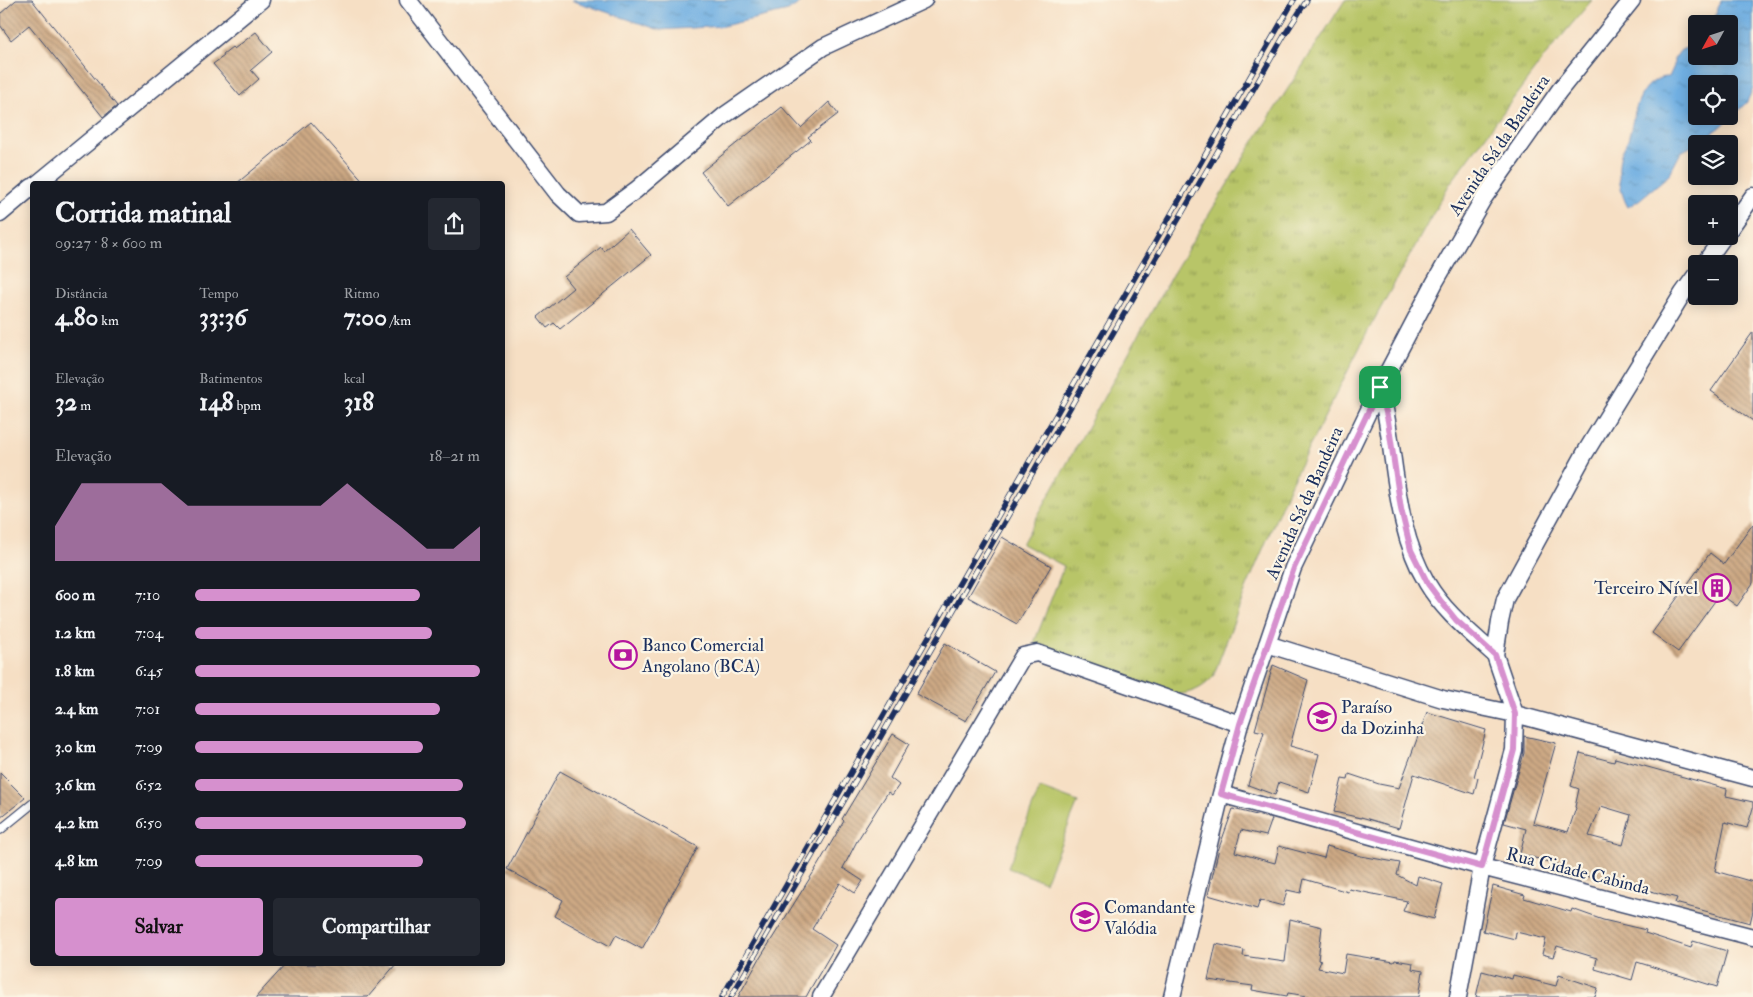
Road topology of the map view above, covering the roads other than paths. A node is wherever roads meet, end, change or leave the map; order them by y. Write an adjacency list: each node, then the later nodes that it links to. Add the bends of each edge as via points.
1 (261, 0): 5 (street)
2 (408, 0): 3 (street, via 558,194 579,214 606,212 725,116 823,47)
3 (924, 0)
4 (1632, 0): 11 (street, Avenida Sá da Bandeira, via 1559,91 1483,199)
5 (40, 181)
6 (30, 189): 8 (street)
7 (1753, 196): 9 (street)
8 (0, 214)
9 (1738, 217)
10 (1688, 286): 13 (street, via 1585,453 1505,599)
11 (1380, 387): 12 (street, Avenida Sá da Bandeira, via 1294,568); 13 (street, via 1411,550 1428,584 1456,620)
12 (1267, 644): 14 (street, via 1444,699); 15 (street, Avenida Sá da Bandeira)
13 (1495, 655): 14 (street)
14 (1515, 714): 16 (street); 20 (street, via 1514,750)
15 (1240, 724): 17 (street, Avenida Sá da Bandeira); 23 (street, via 1037,653 1023,656)
16 (1753, 778)
17 (1221, 794): 20 (street, Rua Cidade Cabinda); 22 (street, Avenida Sá da Bandeira)
18 (30, 806): 19 (lane)
19 (0, 830)
20 (1482, 867): 21 (street, Rua Cidade Cabinda); 24 (street)
21 (1753, 937)
22 (1177, 996)
23 (821, 997)
24 (1458, 997)

